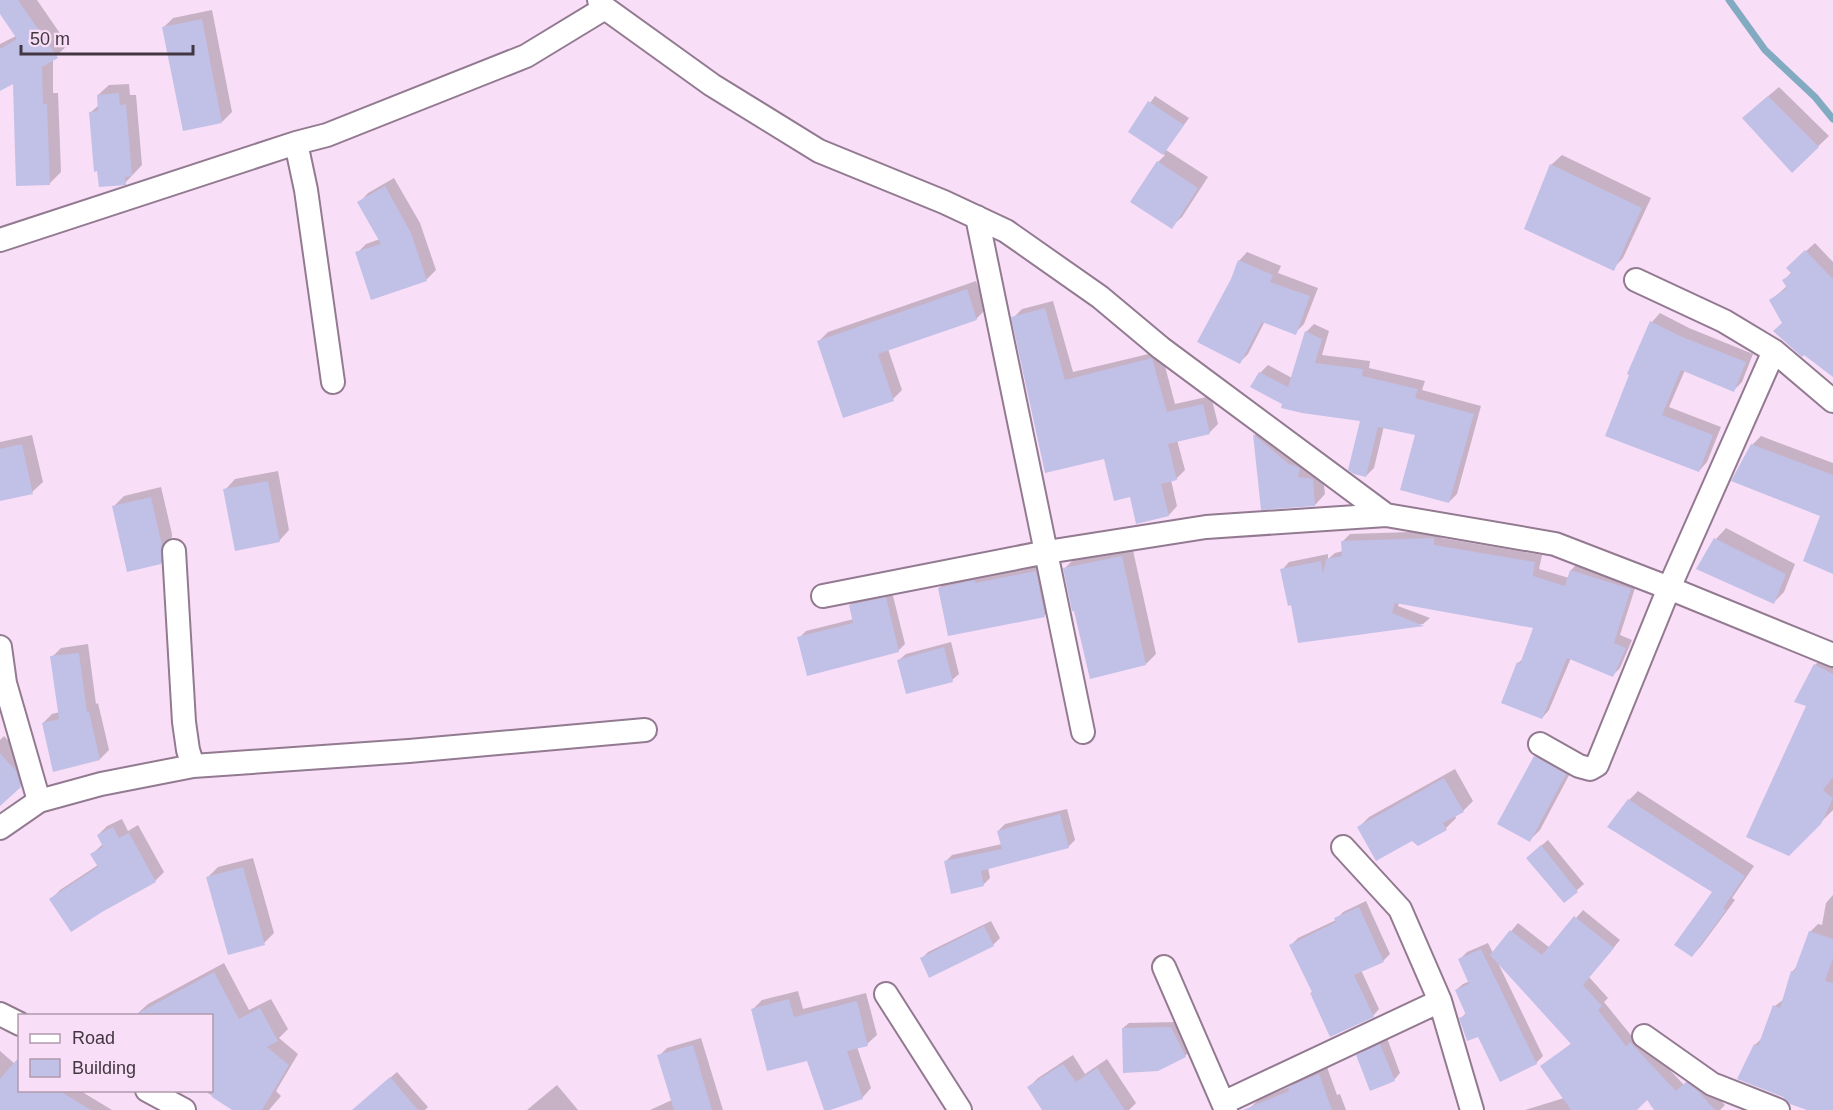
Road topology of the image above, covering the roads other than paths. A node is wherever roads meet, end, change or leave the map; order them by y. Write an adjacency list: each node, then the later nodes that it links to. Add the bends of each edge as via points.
1 (602, 4): 2 (street, via 526,56 327,135); 3 (street, via 712,85 819,151)
2 (296, 143): 4 (street); 7 (street)
3 (977, 217): 9 (street, via 1006,231 1100,297 1161,348); 11 (street)
4 (0, 240)
5 (1636, 280): 6 (street, via 1724,321)
6 (1774, 351): 8 (street); 12 (street)
7 (333, 381)
8 (1833, 401)
9 (1386, 515): 11 (street, via 1206,527); 12 (street, via 1555,544)
10 (174, 551): 19 (street, via 184,722)
11 (1047, 552): 13 (street); 17 (street)
12 (1669, 588): 15 (street); 18 (street, via 1597,765 1590,769 1579,766)
13 (823, 596)
14 (0, 647): 20 (street, via 5,684)
15 (1833, 655)
16 (645, 730): 19 (street)
17 (1083, 732)
18 (1540, 744)
19 (193, 766): 20 (street)
20 (39, 801): 21 (street)
21 (0, 828)
22 (1343, 848): 25 (street, via 1400,909)
23 (1164, 967): 30 (street)
24 (886, 994): 32 (street)
25 (1440, 1000): 30 (street); 33 (street)
26 (0, 1014): 27 (street)
27 (18, 1023)
28 (1644, 1036): 34 (street, via 1712,1084)
29 (151, 1092): 31 (street)
30 (1224, 1107)
31 (184, 1110)
32 (960, 1110)
33 (1472, 1110)
34 (1778, 1110)

